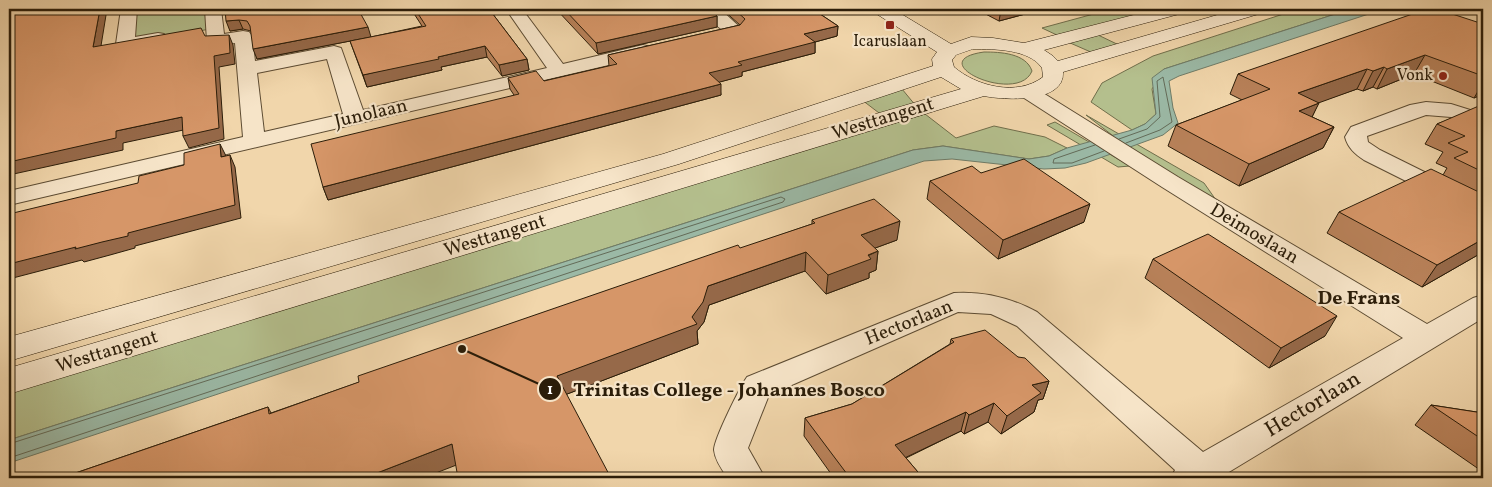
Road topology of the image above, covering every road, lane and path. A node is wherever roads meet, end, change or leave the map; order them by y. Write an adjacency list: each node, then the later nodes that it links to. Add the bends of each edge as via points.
1 (129, 9): 10 (street, via 125,44)
2 (213, 9): 15 (street, via 206,30 216,41 243,36)
3 (514, 9): 17 (street)
4 (710, 9): 9 (street)
5 (881, 9): 14 (main road)
6 (907, 9): 11 (main road)
7 (1178, 9): 13 (main road)
8 (1256, 9): 16 (main road)
9 (724, 32)
10 (179, 34)
11 (971, 43): 13 (main road, via 998,43); 14 (main road, Westtangent)
12 (666, 45): 17 (street, Junolaan)
13 (1025, 49): 16 (main road, via 1044,58)
14 (946, 60): 18 (main road, via 954,79); 27 (main road, Westtangent, via 671,158)
15 (246, 69): 20 (street, via 334,52); 22 (street)
16 (1053, 69): 19 (main road, via 1050,83)
17 (558, 70): 20 (street, Junolaan)
18 (982, 90): 19 (main road); 28 (main road, Westtangent)
19 (1028, 92): 26 (street, Deimoslaan)
20 (355, 118): 22 (street, Junolaan)
21 (1483, 121): 24 (street, via 1455,111 1417,109 1359,132 1356,137 1356,142 1372,156)
22 (254, 141): 23 (street, Junolaan)
23 (9, 198)
24 (1483, 210)
25 (1483, 305): 26 (street)
26 (1426, 338): 29 (street, Hectorlaan)
27 (9, 349)
28 (9, 381)
29 (1195, 475): 30 (street, Hectorlaan, via 1027,319 992,303 972,301 954,303 758,386 730,448)
30 (748, 478)

